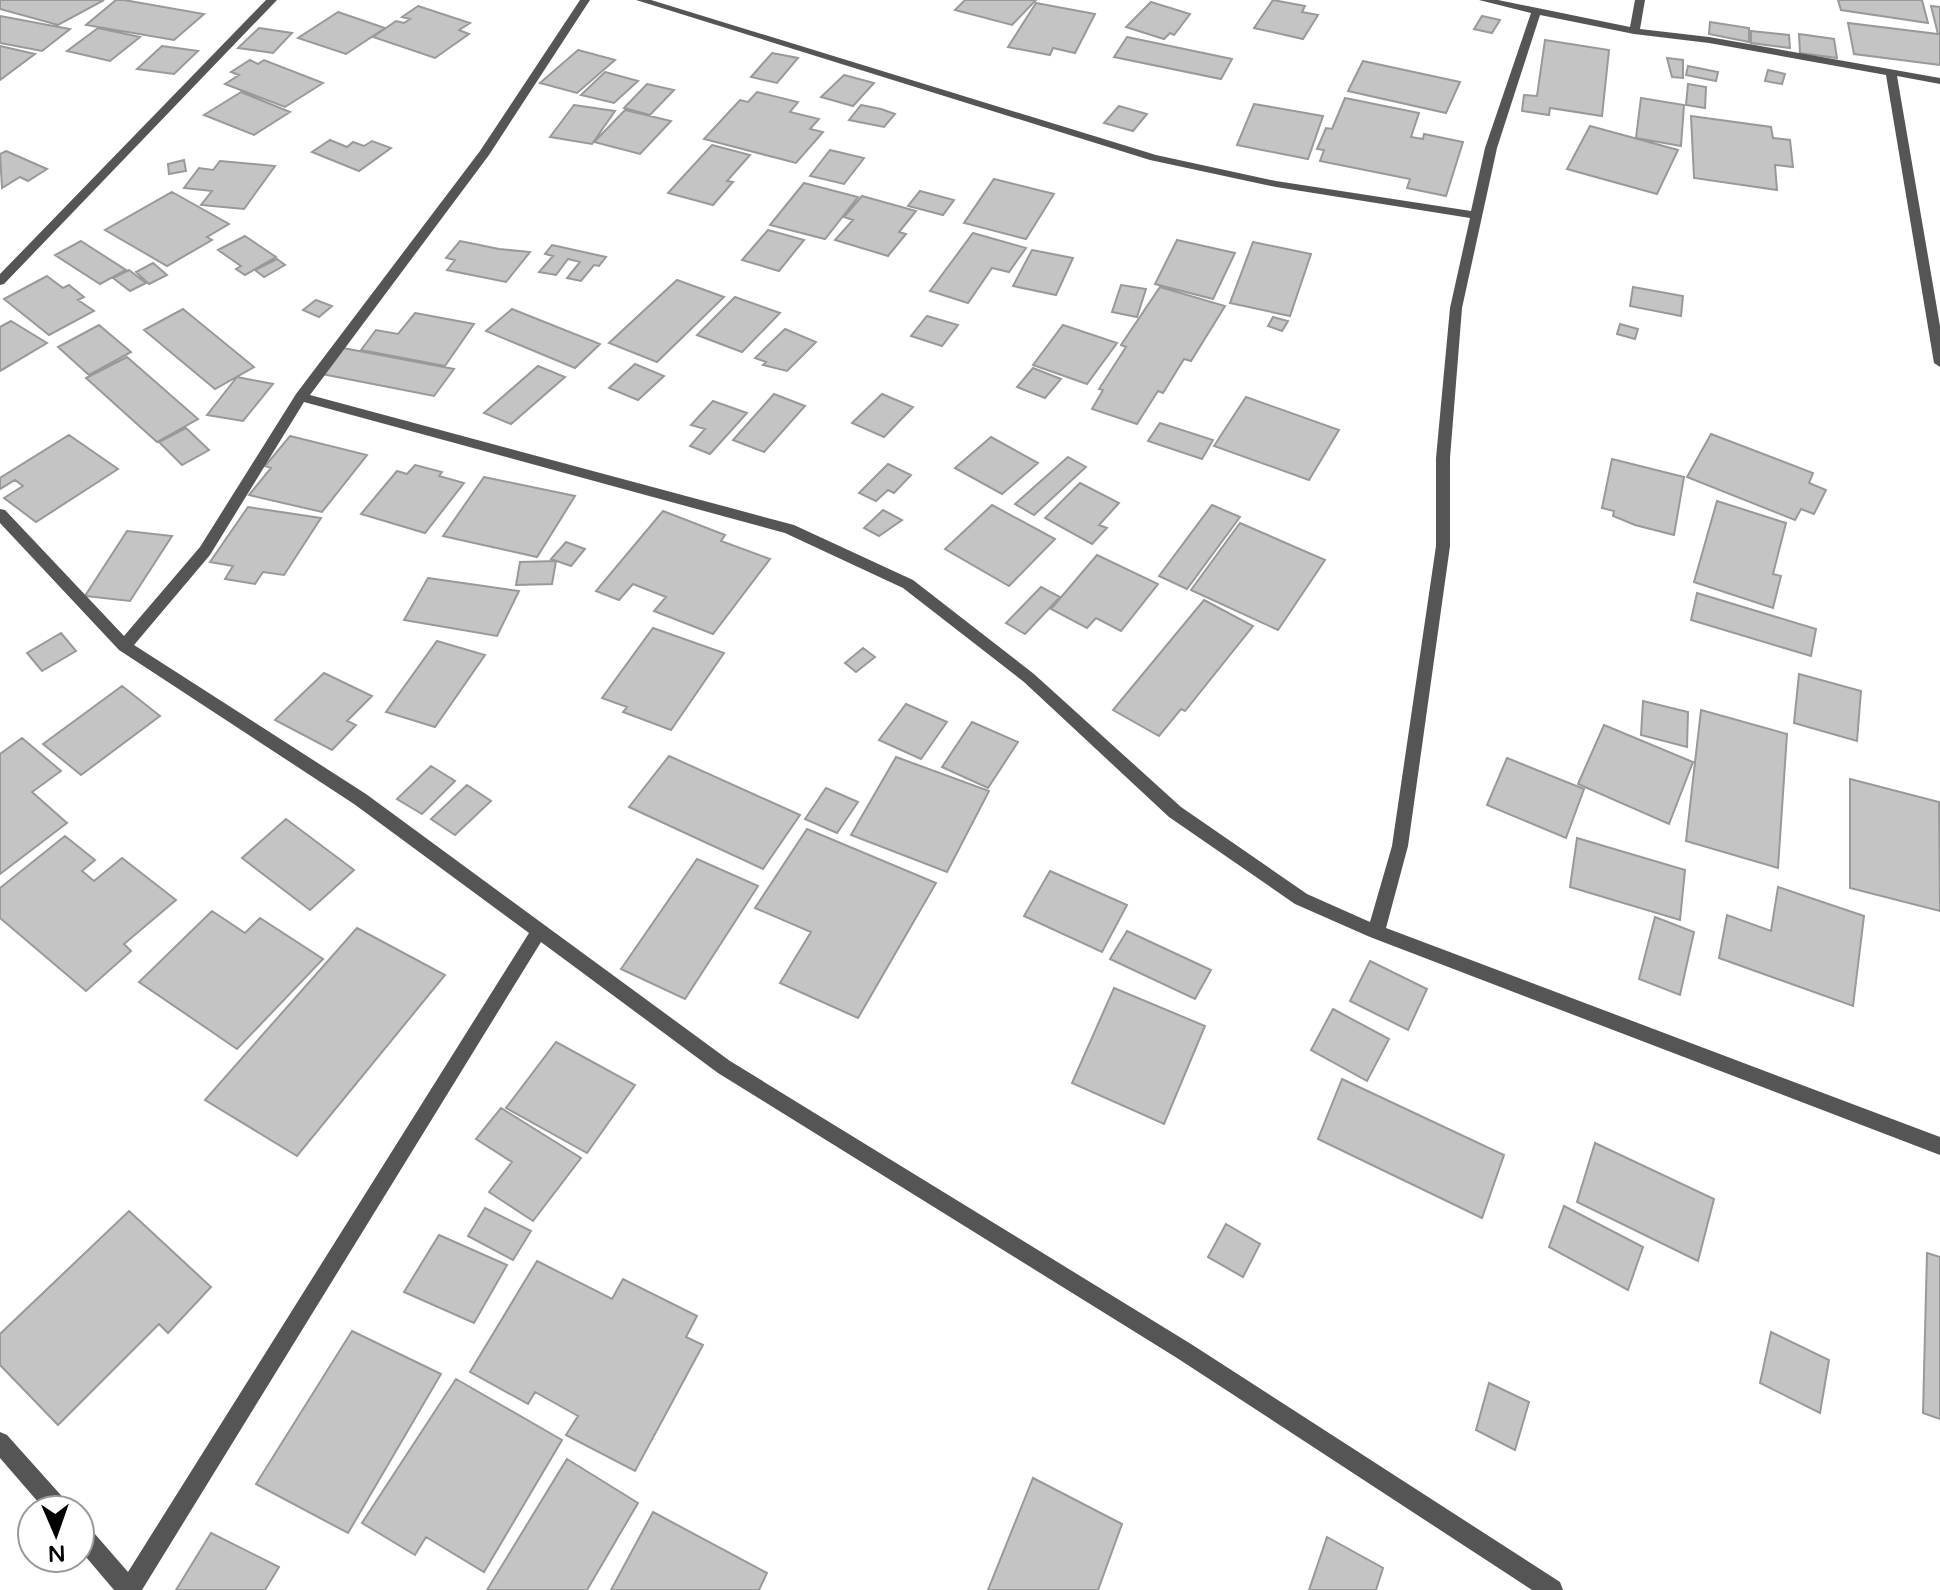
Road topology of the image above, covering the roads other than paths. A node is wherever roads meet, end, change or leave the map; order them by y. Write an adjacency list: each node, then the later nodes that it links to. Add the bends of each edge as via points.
1 (272, 0): 11 (street)
2 (585, 0): 13 (street, via 485,153)
3 (641, 0): 10 (street, via 1154,158 1276,184)
4 (1484, 0): 6 (street)
5 (1640, 0): 7 (street)
6 (1536, 12): 7 (street); 10 (street, via 1503,103)
7 (1634, 31): 8 (street)
8 (1891, 74): 9 (street); 12 (street)
9 (1940, 81)
10 (1475, 215): 16 (street, via 1456,308 1443,458 1443,546 1400,846)
11 (0, 281)
12 (1940, 363)
13 (301, 397): 15 (street, via 205,551); 16 (street, via 789,529 908,584 1029,678 1175,812 1301,899)
14 (0, 514): 15 (street)
15 (124, 646): 17 (street, via 360,799)
16 (1376, 932): 18 (street)
17 (538, 933): 22 (street); 23 (street, via 724,1067 1184,1351)
18 (1940, 1146)
19 (0, 1442): 20 (street)
20 (45, 1494)
21 (96, 1552): 22 (street)
22 (129, 1590)
23 (1552, 1590)

